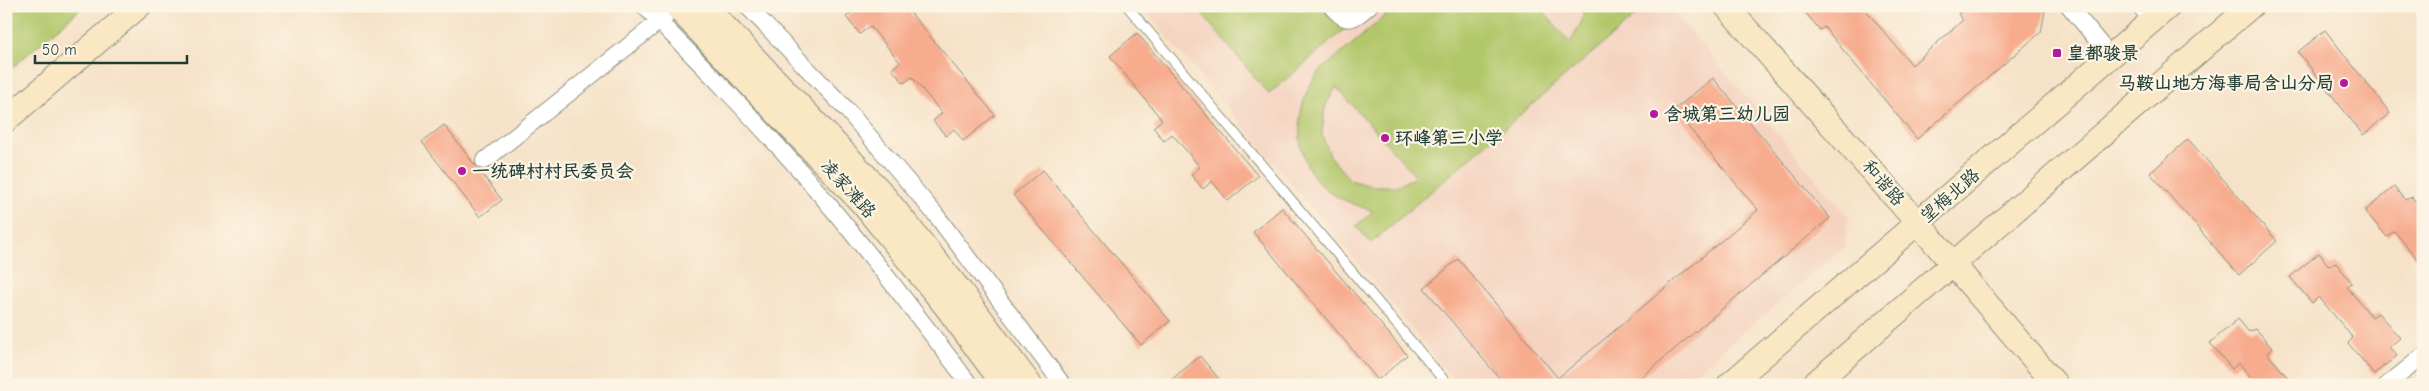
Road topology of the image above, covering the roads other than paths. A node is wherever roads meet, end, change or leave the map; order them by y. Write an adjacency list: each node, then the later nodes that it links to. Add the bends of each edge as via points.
1 (139, 6): 15 (main road)
2 (644, 6): 13 (street)
3 (706, 6): 22 (main road, 凌家滩路, via 879,190 962,292)
4 (747, 6): 23 (street, via 847,110 929,208)
5 (1127, 6): 24 (lane)
6 (1331, 6): 7 (street, via 1340,17 1348,20)
7 (1369, 6)
8 (1726, 6): 17 (main road, 和谐路)
9 (2069, 6): 14 (street)
10 (2251, 6): 18 (main road)
11 (677, 7): 13 (street); 21 (main road, 凌家滩路, via 863,204 945,305)
12 (2154, 11): 14 (main road, 望梅北路)
13 (659, 22): 16 (street); 20 (street, via 802,174)
14 (2111, 57): 17 (main road, 望梅北路)
15 (6, 120)
16 (484, 161)
17 (1918, 223): 18 (main road, 和谐路); 25 (main road, 望梅北路)
18 (1953, 264): 26 (main road); 27 (main road, 和谐路)
19 (2423, 356): 28 (street)
20 (970, 385)
21 (1004, 385)
22 (1030, 385)
23 (1063, 385)
24 (1448, 385)
25 (1729, 385)
26 (1813, 385)
27 (2056, 385)
28 (2387, 385)

